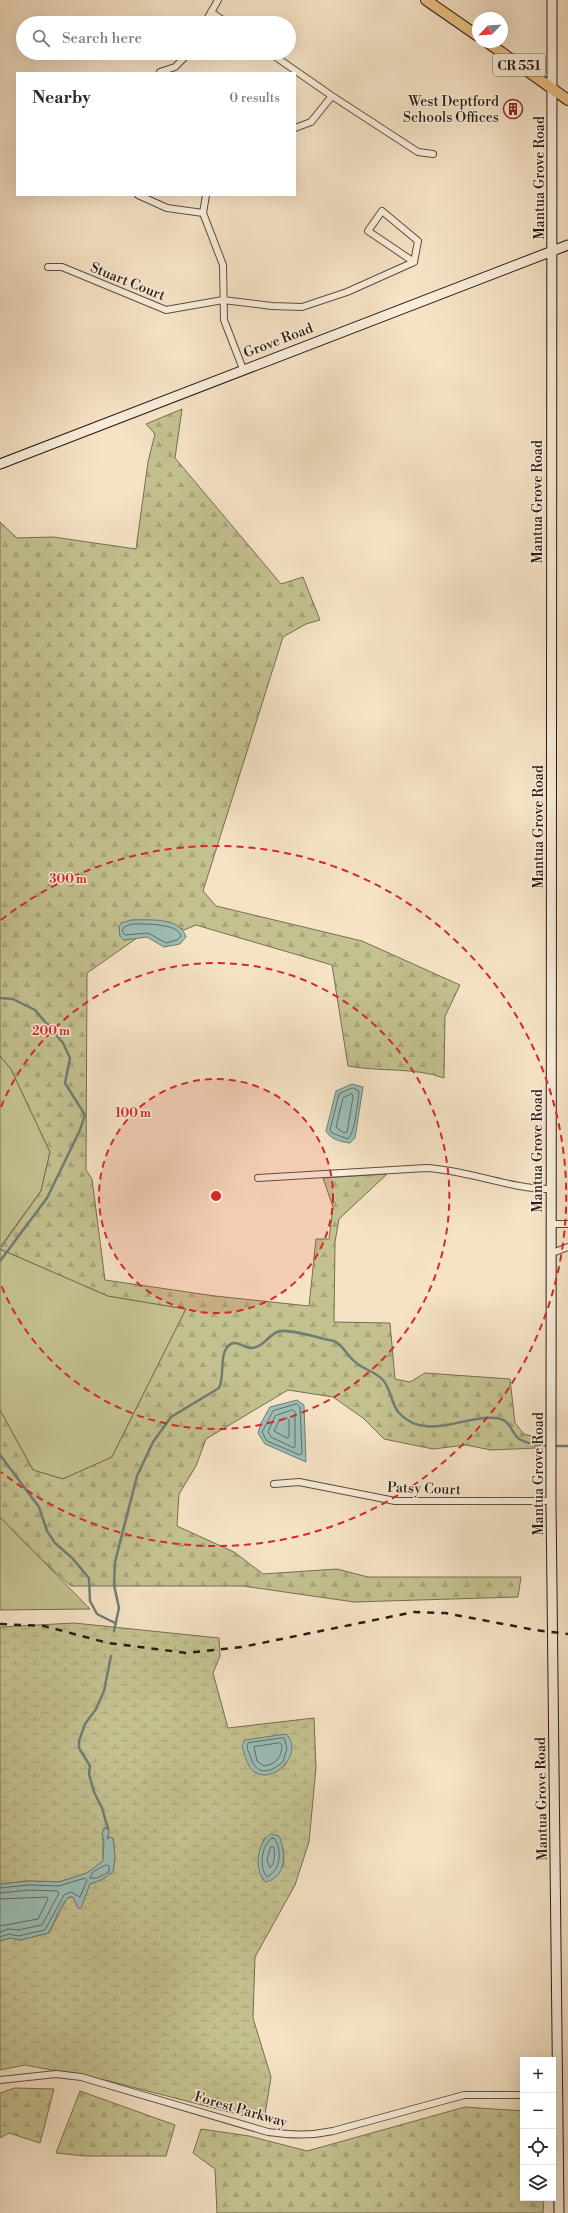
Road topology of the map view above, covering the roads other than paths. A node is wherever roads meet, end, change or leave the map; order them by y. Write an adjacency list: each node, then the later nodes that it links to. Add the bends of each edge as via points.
1 (218, 0): 4 (street)
2 (426, 0): 7 (main road)
3 (552, 0): 12 (main road, Mantua Grove Road)
4 (211, 12): 5 (street); 6 (street)
5 (209, 16)
6 (217, 16)
7 (472, 32)
8 (495, 48): 12 (main road, CR 551)
9 (182, 60): 11 (street, via 175,67)
10 (280, 60): 13 (street)
11 (160, 72)
12 (551, 88): 14 (main road, CR 551); 21 (main road, Mantua Grove Road)
13 (332, 96): 15 (street, via 311,122); 16 (street, via 418,152)
14 (568, 100)
15 (296, 128)
16 (433, 154)
17 (140, 196): 19 (street, via 167,208)
18 (206, 196): 19 (street)
19 (203, 213): 24 (street, via 224,265)
20 (568, 245): 21 (main road, Grove Road)
21 (552, 250): 25 (main road, Grove Road); 28 (main road, Mantua Grove Road)
22 (414, 262): 22 (street, via 418,242 382,210 368,231); 24 (street, Stuart Court, via 347,292 302,307)
23 (48, 267): 24 (street, Stuart Court, via 62,267 166,310)
24 (223, 300): 25 (street, via 224,320)
25 (243, 369): 26 (main road, Grove Road)
26 (0, 464)
27 (258, 1178): 28 (street, via 426,1168 445,1169 534,1189)
28 (551, 1189): 29 (main road, Mantua Grove Road)
29 (552, 1224): 30 (street); 32 (main road, Mantua Grove Road)
30 (568, 1224)
31 (568, 1247): 32 (street)
32 (552, 1253): 34 (main road, Mantua Grove Road)
33 (274, 1484): 34 (street, Patsy Court, via 299,1482 395,1501)
34 (551, 1501): 36 (main road, Mantua Grove Road)
35 (0, 2080): 37 (street, Forest Parkway, via 56,2074 81,2077 268,2132 294,2136 333,2131 464,2095)
36 (555, 2093)
37 (520, 2095)
38 (556, 2124): 39 (main road, Mantua Grove Road)
39 (559, 2213)

